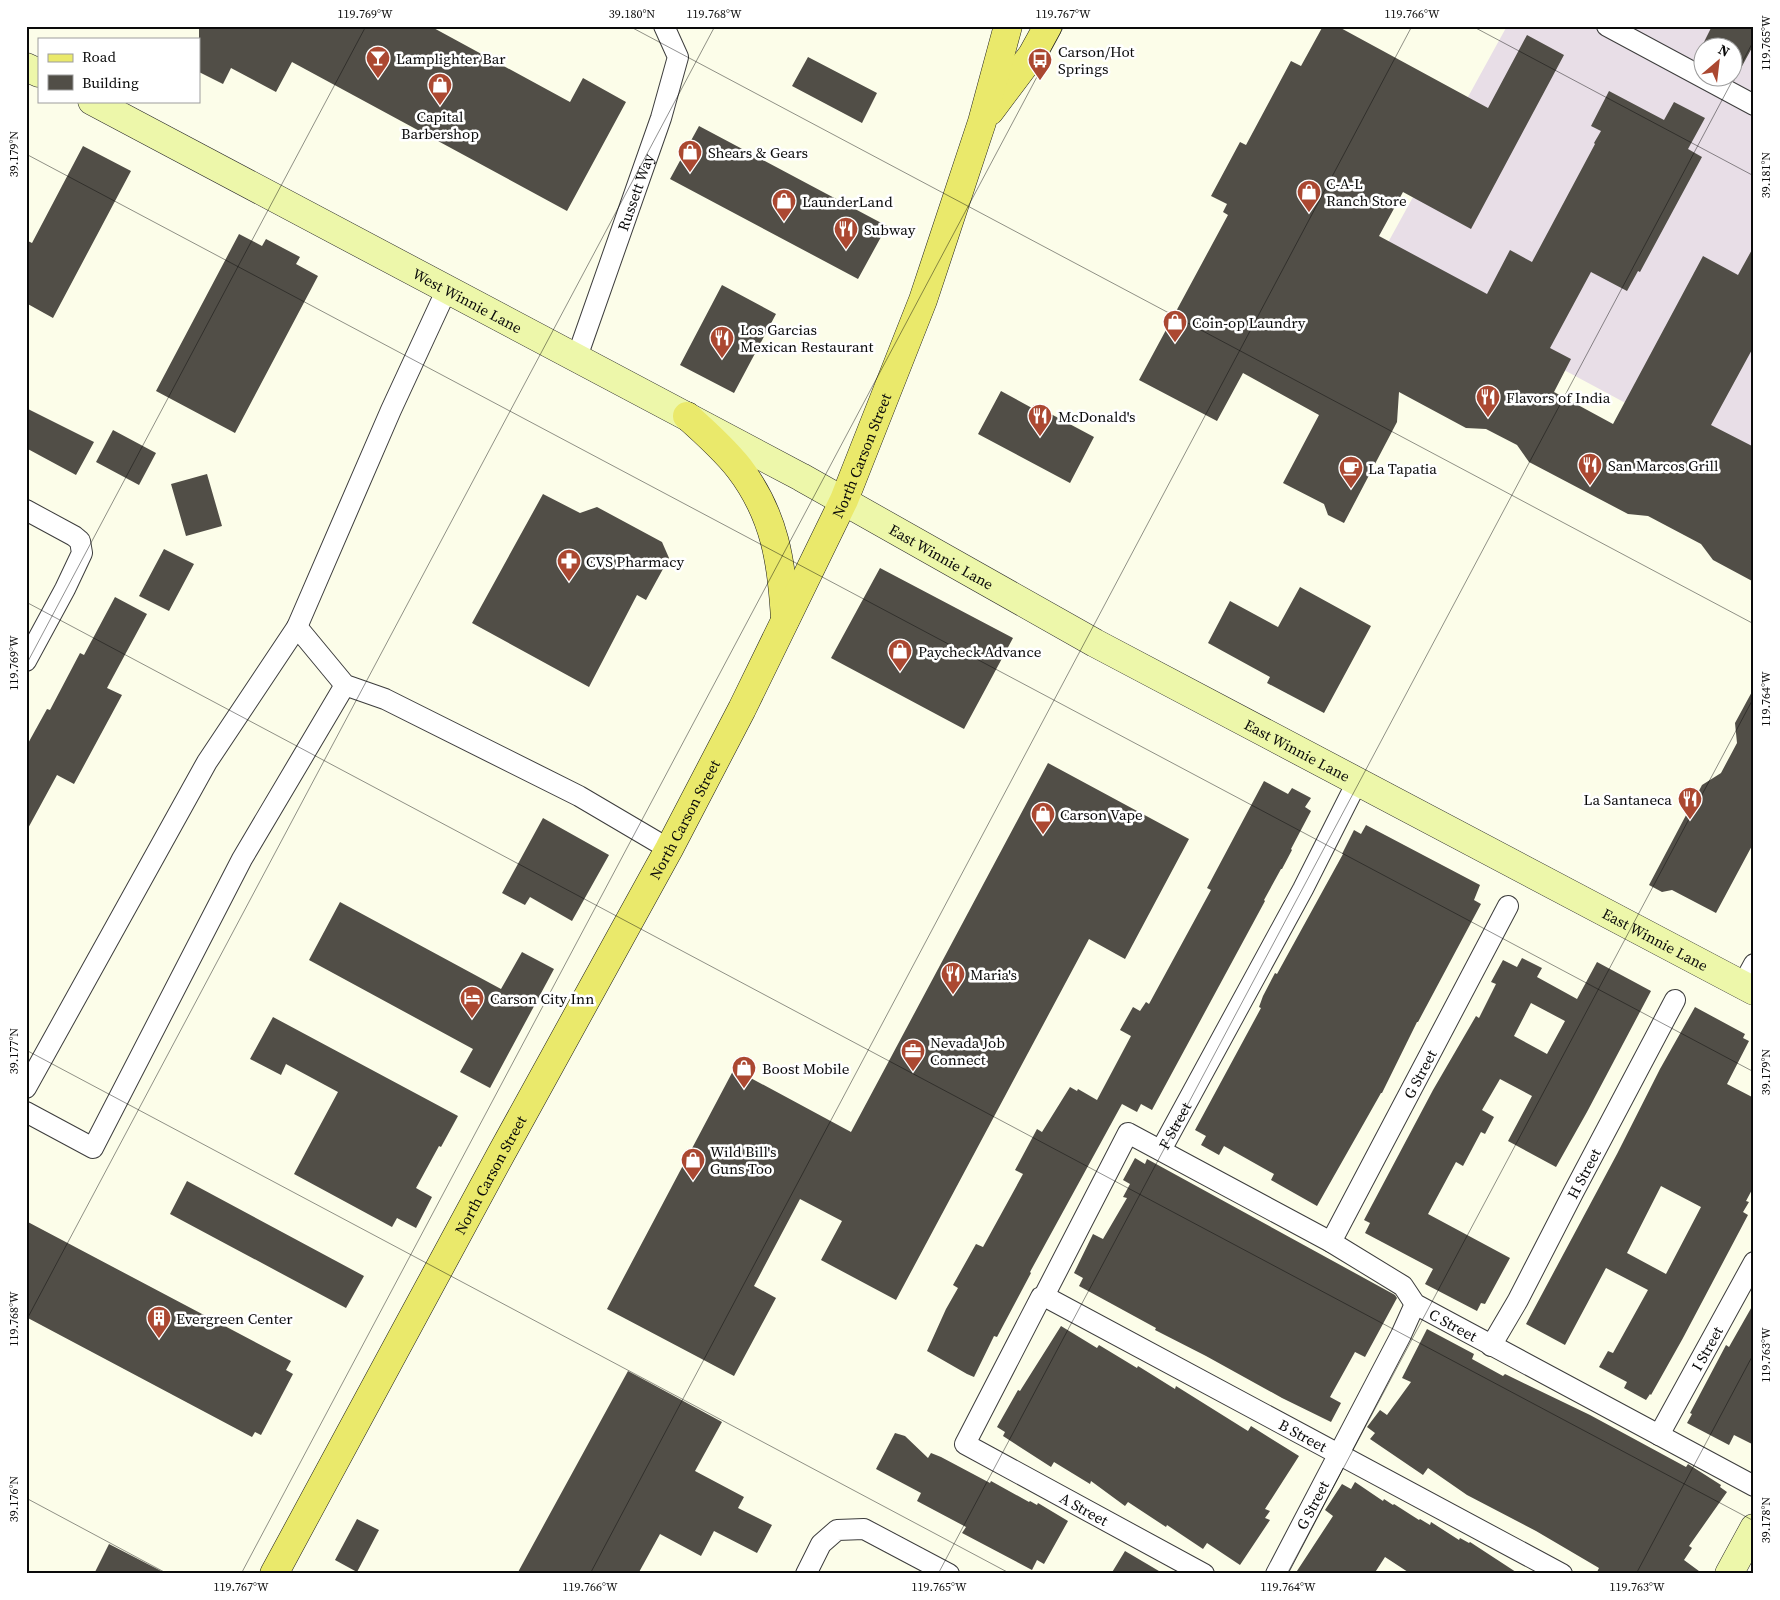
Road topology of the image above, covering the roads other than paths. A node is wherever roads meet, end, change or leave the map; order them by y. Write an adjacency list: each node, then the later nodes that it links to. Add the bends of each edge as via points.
1 (664, 26): 9 (street, Russett Way, via 678,57 661,118)
2 (1008, 26): 7 (main road, North Carson Street)
3 (1048, 26): 7 (main road, via 1032,55)
4 (1607, 26): 6 (street)
5 (94, 102): 8 (street, West Winnie Lane)
6 (1754, 105)
7 (982, 122): 11 (main road, North Carson Street, via 923,300)
8 (447, 289): 9 (street, West Winnie Lane); 14 (street)
9 (577, 357): 10 (street, West Winnie Lane)
10 (687, 416): 11 (street, West Winnie Lane); 13 (main road, via 738,467 766,513 777,547)
11 (844, 500): 13 (main road, North Carson Street); 17 (street, East Winnie Lane, via 1088,639)
12 (26, 510): 15 (street, via 74,536 80,541 82,553)
13 (785, 622): 18 (main road, North Carson Street)
14 (297, 627): 16 (street); 22 (street, via 207,762)
15 (26, 661)
16 (345, 685): 18 (street, via 385,699 579,796); 23 (street, via 242,859 93,1148)
17 (1357, 782): 20 (street, East Winnie Lane); 24 (street, F Street, via 1303,889)
18 (669, 849): 35 (main road, North Carson Street)
19 (1508, 906): 25 (street, G Street)
20 (1750, 981)
21 (1675, 1000): 29 (street, H Street)
22 (26, 1088)
23 (26, 1112)
24 (1161, 1150): 25 (street, C Street); 27 (street, F Street, via 1128,1133)
25 (1331, 1242): 28 (street, C Street, via 1403,1286)
26 (1754, 1262): 30 (street, I Street)
27 (1044, 1296): 31 (street, F Street, via 1041,1296); 32 (street, B Street)
28 (1415, 1304): 29 (street, C Street); 32 (street, G Street)
29 (1491, 1346): 30 (street, C Street)
30 (1659, 1435): 33 (street, C Street)
31 (965, 1444): 38 (street, A Street)
32 (1338, 1454): 39 (street, G Street); 40 (street, B Street)
33 (1754, 1486)
34 (1754, 1528): 41 (street)
35 (274, 1574)
36 (806, 1574): 37 (street, via 822,1544 837,1530 864,1529)
37 (949, 1574)
38 (1204, 1574)
39 (1276, 1574)
40 (1562, 1574)
41 (1729, 1574)

